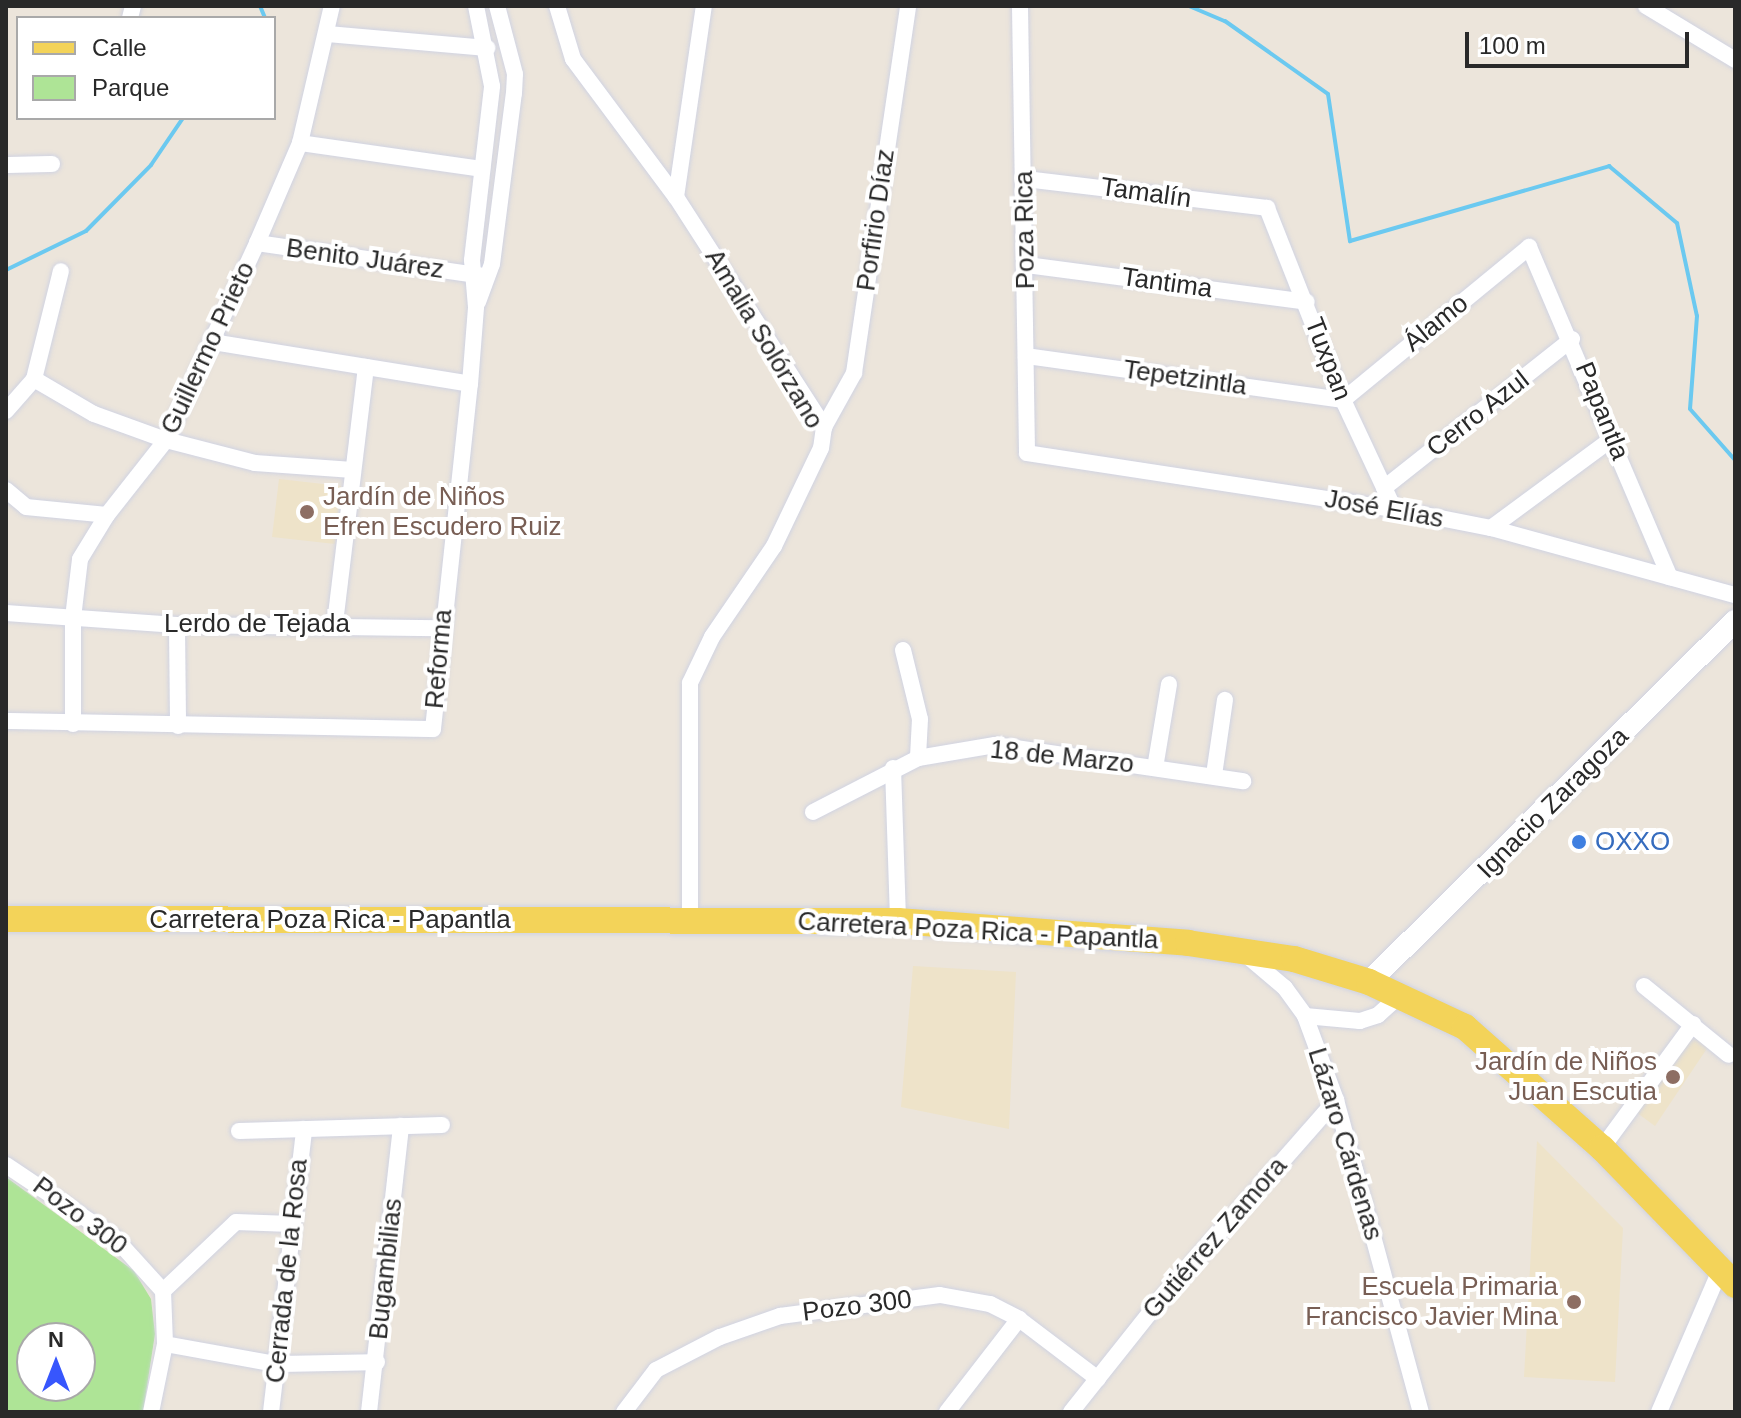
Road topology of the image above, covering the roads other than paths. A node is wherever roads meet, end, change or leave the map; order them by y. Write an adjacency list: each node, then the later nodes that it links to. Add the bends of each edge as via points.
1 (332, 6): 9 (street, Guillermo Prieto)
2 (476, 6): 10 (street, Reforma)
3 (497, 6): 23 (street, Reforma, via 515,74)
4 (557, 6): 17 (street, Amalia Solórzano, via 573,59)
5 (704, 6): 17 (street)
6 (908, 6): 33 (street, Porfirio Díaz, via 854,373)
7 (1020, 6): 16 (street, Poza Rica)
8 (1646, 6): 11 (street)
9 (327, 34): 10 (street); 12 (street, Guillermo Prieto)
10 (487, 48): 15 (street, Reforma, via 492,86)
11 (1735, 60)
12 (300, 143): 15 (street); 19 (street, Guillermo Prieto)
13 (52, 164): 14 (street)
14 (6, 165)
15 (482, 169): 23 (street, Reforma)
16 (1025, 179): 18 (street, Tamalín); 21 (street, Poza Rica)
17 (676, 197): 33 (street, Amalia Solórzano)
18 (1267, 208): 24 (street, Tuxpan)
19 (257, 243): 23 (street, Benito Juárez); 26 (street, Guillermo Prieto)
20 (1529, 247): 25 (street, Papantla); 31 (street, Álamo)
21 (1027, 265): 24 (street, Tantima); 27 (street, Poza Rica)
22 (61, 271): 29 (street)
23 (480, 275): 30 (street, Reforma)
24 (1307, 302): 31 (street, Tuxpan)
25 (1572, 339): 34 (street, Papantla); 38 (street, Cerro Azul)
26 (212, 342): 28 (street); 35 (street, Guillermo Prieto)
27 (1026, 356): 31 (street, Tepetzintla); 36 (street, Poza Rica)
28 (366, 367): 30 (street); 37 (street)
29 (34, 379): 32 (street); 35 (street, via 94,414)
30 (470, 384): 50 (street, Reforma)
31 (1343, 400): 38 (street, Tuxpan)
32 (6, 411)
33 (824, 427): 64 (street, Amalia Solórzano, via 821,448 774,546 712,637 690,683)
34 (1613, 438): 42 (street); 43 (street, Papantla)
35 (166, 440): 37 (street, via 255,463); 41 (street, Guillermo Prieto)
36 (1027, 453): 40 (street, José Elías)
37 (353, 470): 48 (street)
38 (1384, 488): 40 (street, Tuxpan)
39 (6, 490): 41 (street, via 26,507)
40 (1394, 509): 42 (street, José Elías)
41 (107, 515): 46 (street, Guillermo Prieto, via 80,559)
42 (1491, 528): 43 (street, José Elías)
43 (1670, 577): 44 (street, José Elías)
44 (1735, 595)
45 (6, 613): 46 (street, Lerdo de Tejada)
46 (73, 618): 49 (street, Lerdo de Tejada); 55 (street, Guillermo Prieto)
47 (1735, 621): 67 (main road, Ignacio Zaragoza)
48 (335, 623): 49 (street, Lerdo de Tejada); 50 (street, Lerdo de Tejada)
49 (177, 625): 56 (street)
50 (440, 628): 56 (street, Reforma, via 433,729)
51 (903, 650): 57 (street, via 920,719)
52 (1169, 684): 59 (street)
53 (1225, 700): 60 (street)
54 (6, 721): 55 (street, Reforma)
55 (73, 724): 56 (street, Reforma)
56 (178, 726)
57 (918, 758): 58 (street, 18 de Marzo); 59 (street, 18 de Marzo, via 995,745)
58 (893, 768): 62 (street, 18 de Marzo); 65 (street)
59 (1155, 768): 60 (street, 18 de Marzo)
60 (1214, 775): 61 (street, 18 de Marzo)
61 (1243, 781)
62 (813, 812)
63 (6, 919): 64 (main road, Carretera Poza Rica - Papantla)
64 (690, 921): 65 (main road, Carretera Poza Rica - Papantla)
65 (898, 921): 66 (main road, Carretera Poza Rica - Papantla)
66 (1238, 948): 67 (main road, Carretera Poza Rica - Papantla); 70 (street, Lázaro Cárdenas, via 1285,988)
67 (1369, 982): 69 (main road, Carretera Poza Rica - Papantla)
68 (1644, 986): 71 (street)
69 (1399, 996): 70 (street, via 1378,1015 1360,1021); 78 (main road, Carretera Poza Rica - Papantla, via 1465,1027)
70 (1305, 1016): 73 (street, Lázaro Cárdenas)
71 (1693, 1024): 72 (street); 78 (street)
72 (1729, 1055)
73 (1336, 1100): 87 (street, Gutiérrez Zamora); 94 (street, Lázaro Cárdenas)
74 (442, 1125): 75 (street)
75 (401, 1126): 76 (street); 85 (street, Bugambilias)
76 (304, 1129): 77 (street); 80 (street, Cerrada de la Rosa)
77 (239, 1131)
78 (1602, 1148): 81 (main road, Carretera Poza Rica - Papantla)
79 (6, 1165): 82 (street, Pozo 300, via 115,1238)
80 (291, 1224): 82 (street, via 236,1222); 86 (street, Cerrada de la Rosa)
81 (1728, 1276): 95 (street)
82 (163, 1291): 84 (street)
83 (1019, 1319): 87 (street, Pozo 300); 91 (street, Pozo 300, via 990,1304 940,1295 780,1316 720,1337 656,1370); 92 (street)
84 (165, 1344): 86 (street); 88 (street)
85 (377, 1362): 86 (street); 90 (street, Bugambilias)
86 (276, 1364): 89 (street, Cerrada de la Rosa)
87 (1098, 1379): 93 (street, Gutiérrez Zamora)
88 (151, 1412)
89 (271, 1412)
90 (369, 1412)
91 (624, 1412)
92 (947, 1412)
93 (1071, 1412)
94 (1421, 1412)
95 (1659, 1412)

